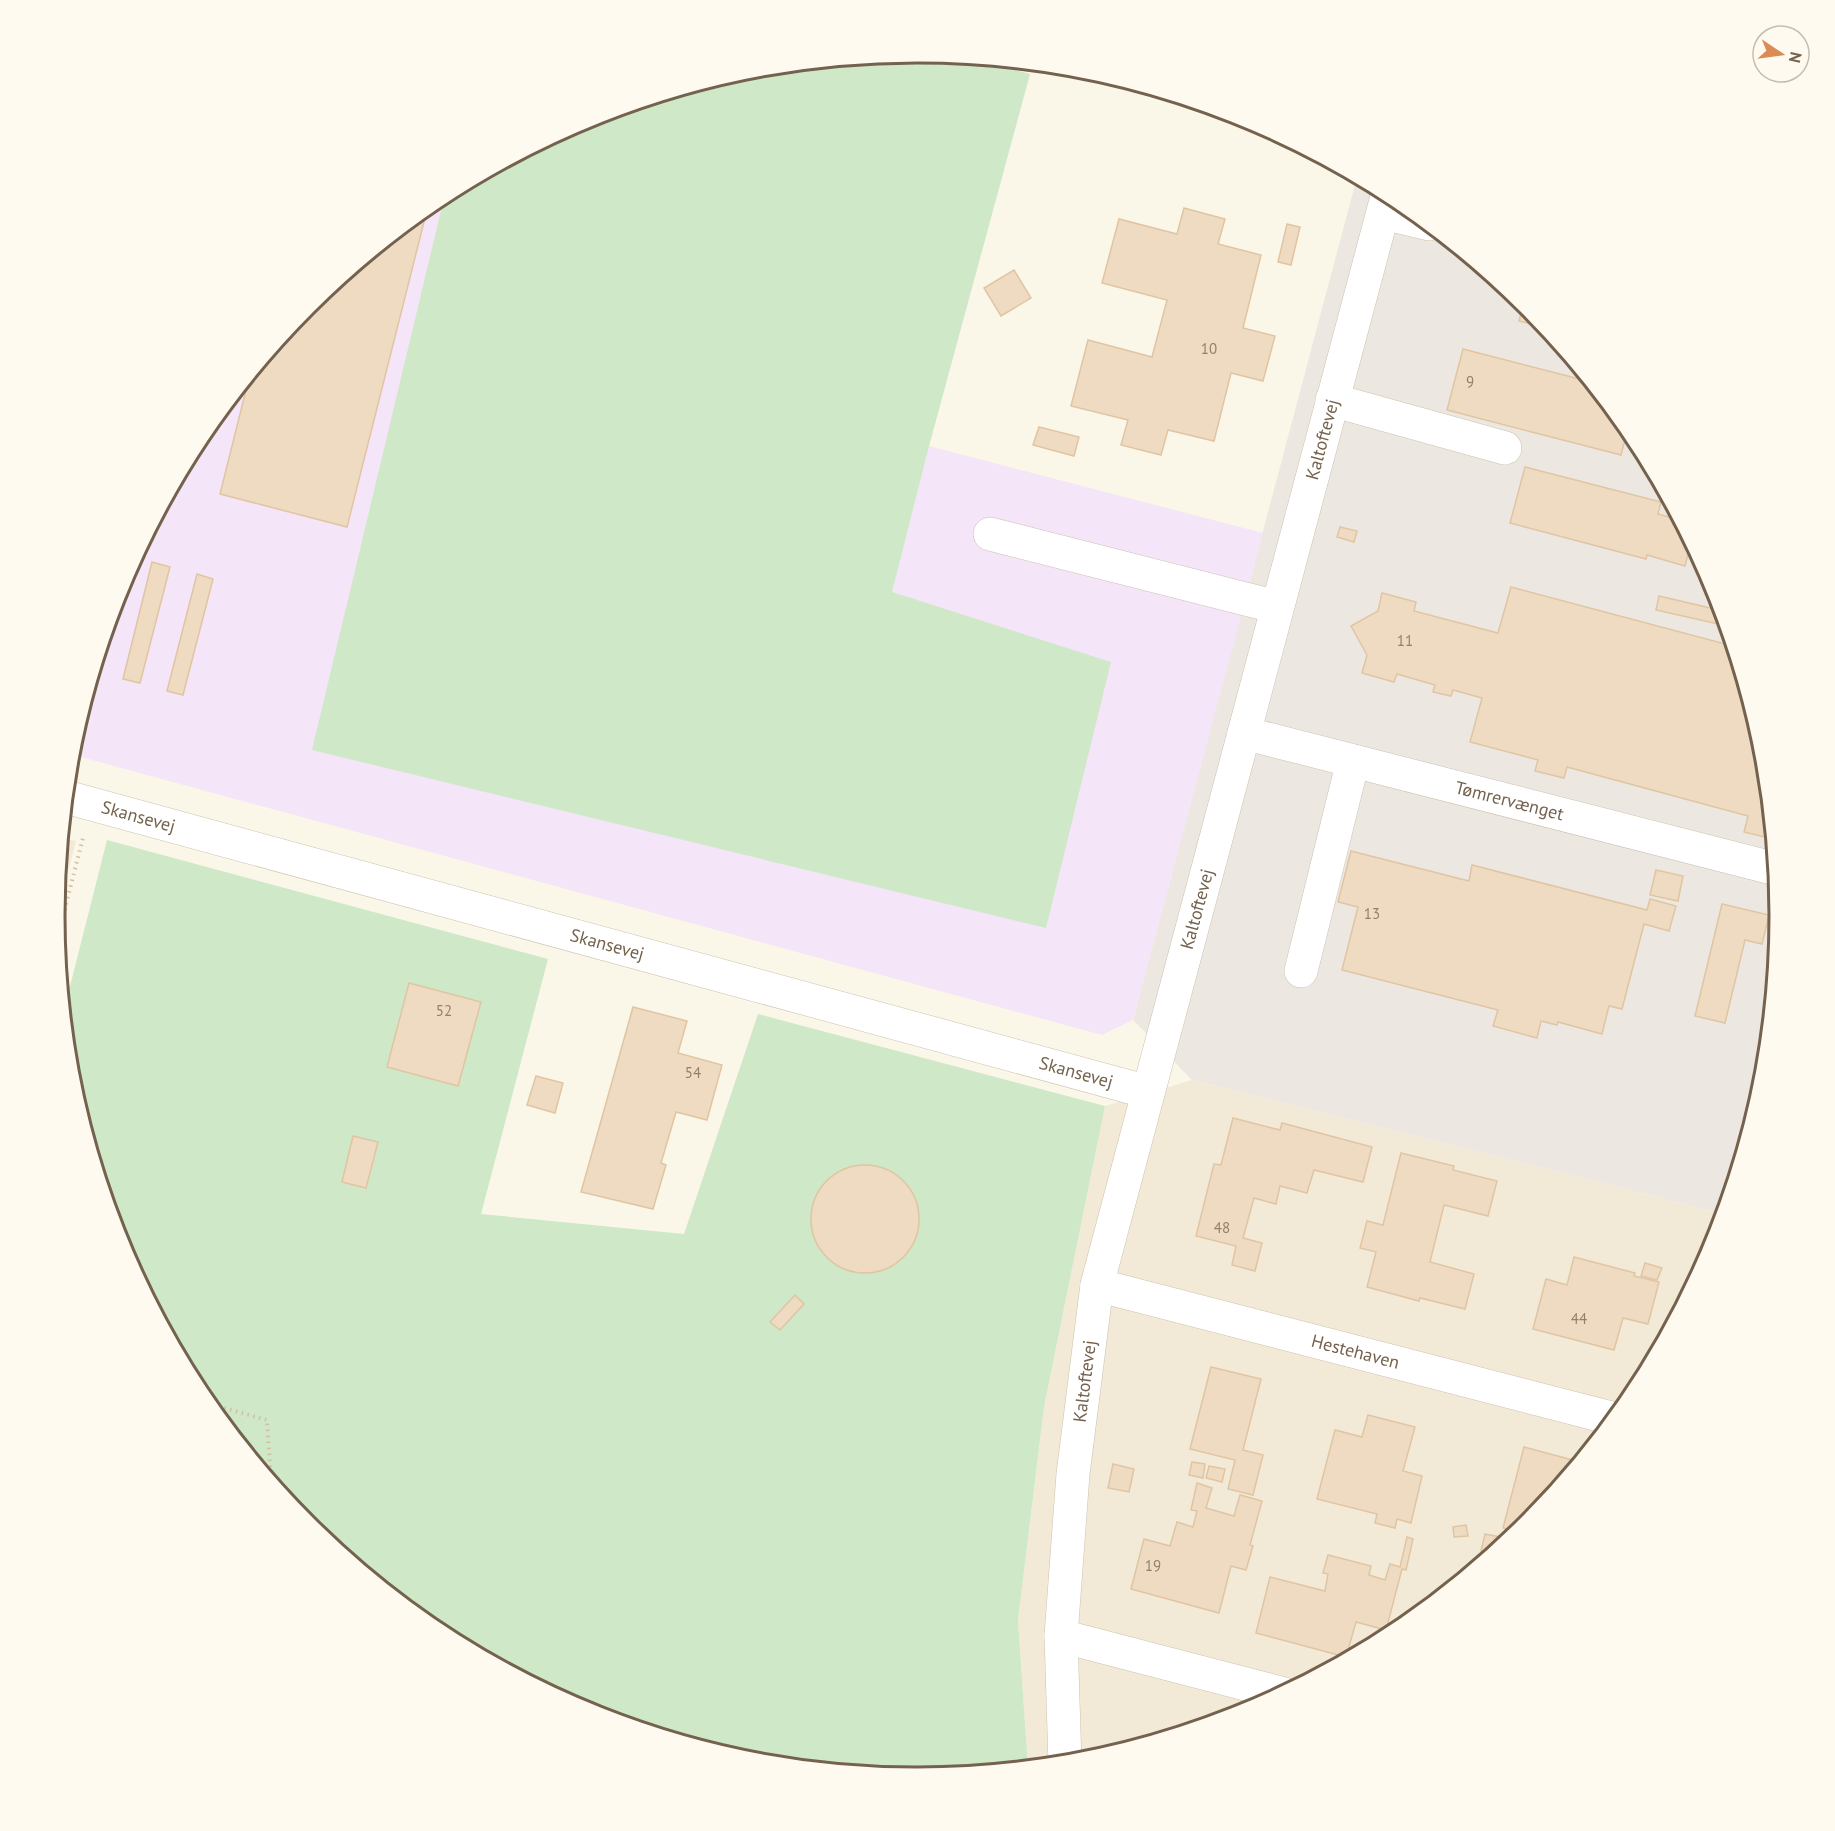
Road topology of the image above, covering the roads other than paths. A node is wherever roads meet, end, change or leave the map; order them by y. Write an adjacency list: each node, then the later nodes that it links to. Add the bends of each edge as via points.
1 (1386, 203): 2 (street, Kaltoftevej)
2 (1332, 400): 3 (street); 5 (street, Kaltoftevej)
3 (1505, 448)
4 (990, 534): 5 (street)
5 (1278, 607): 6 (street, Kaltoftevej)
6 (1244, 733): 7 (street, Tømrervænget); 11 (street, Kaltoftevej)
7 (1353, 761): 9 (street, Tømrervænget); 10 (street)
8 (79, 801): 11 (street, Skansevej)
9 (1768, 867)
10 (1301, 971)
11 (1148, 1092): 12 (street, Kaltoftevej)
12 (1097, 1286): 13 (street, Hestehaven); 14 (street, Kaltoftevej, via 1073,1474)
13 (1606, 1417)
14 (1061, 1635): 15 (street); 16 (street, Kaltoftevej)
15 (1271, 1691)
16 (1065, 1755)

